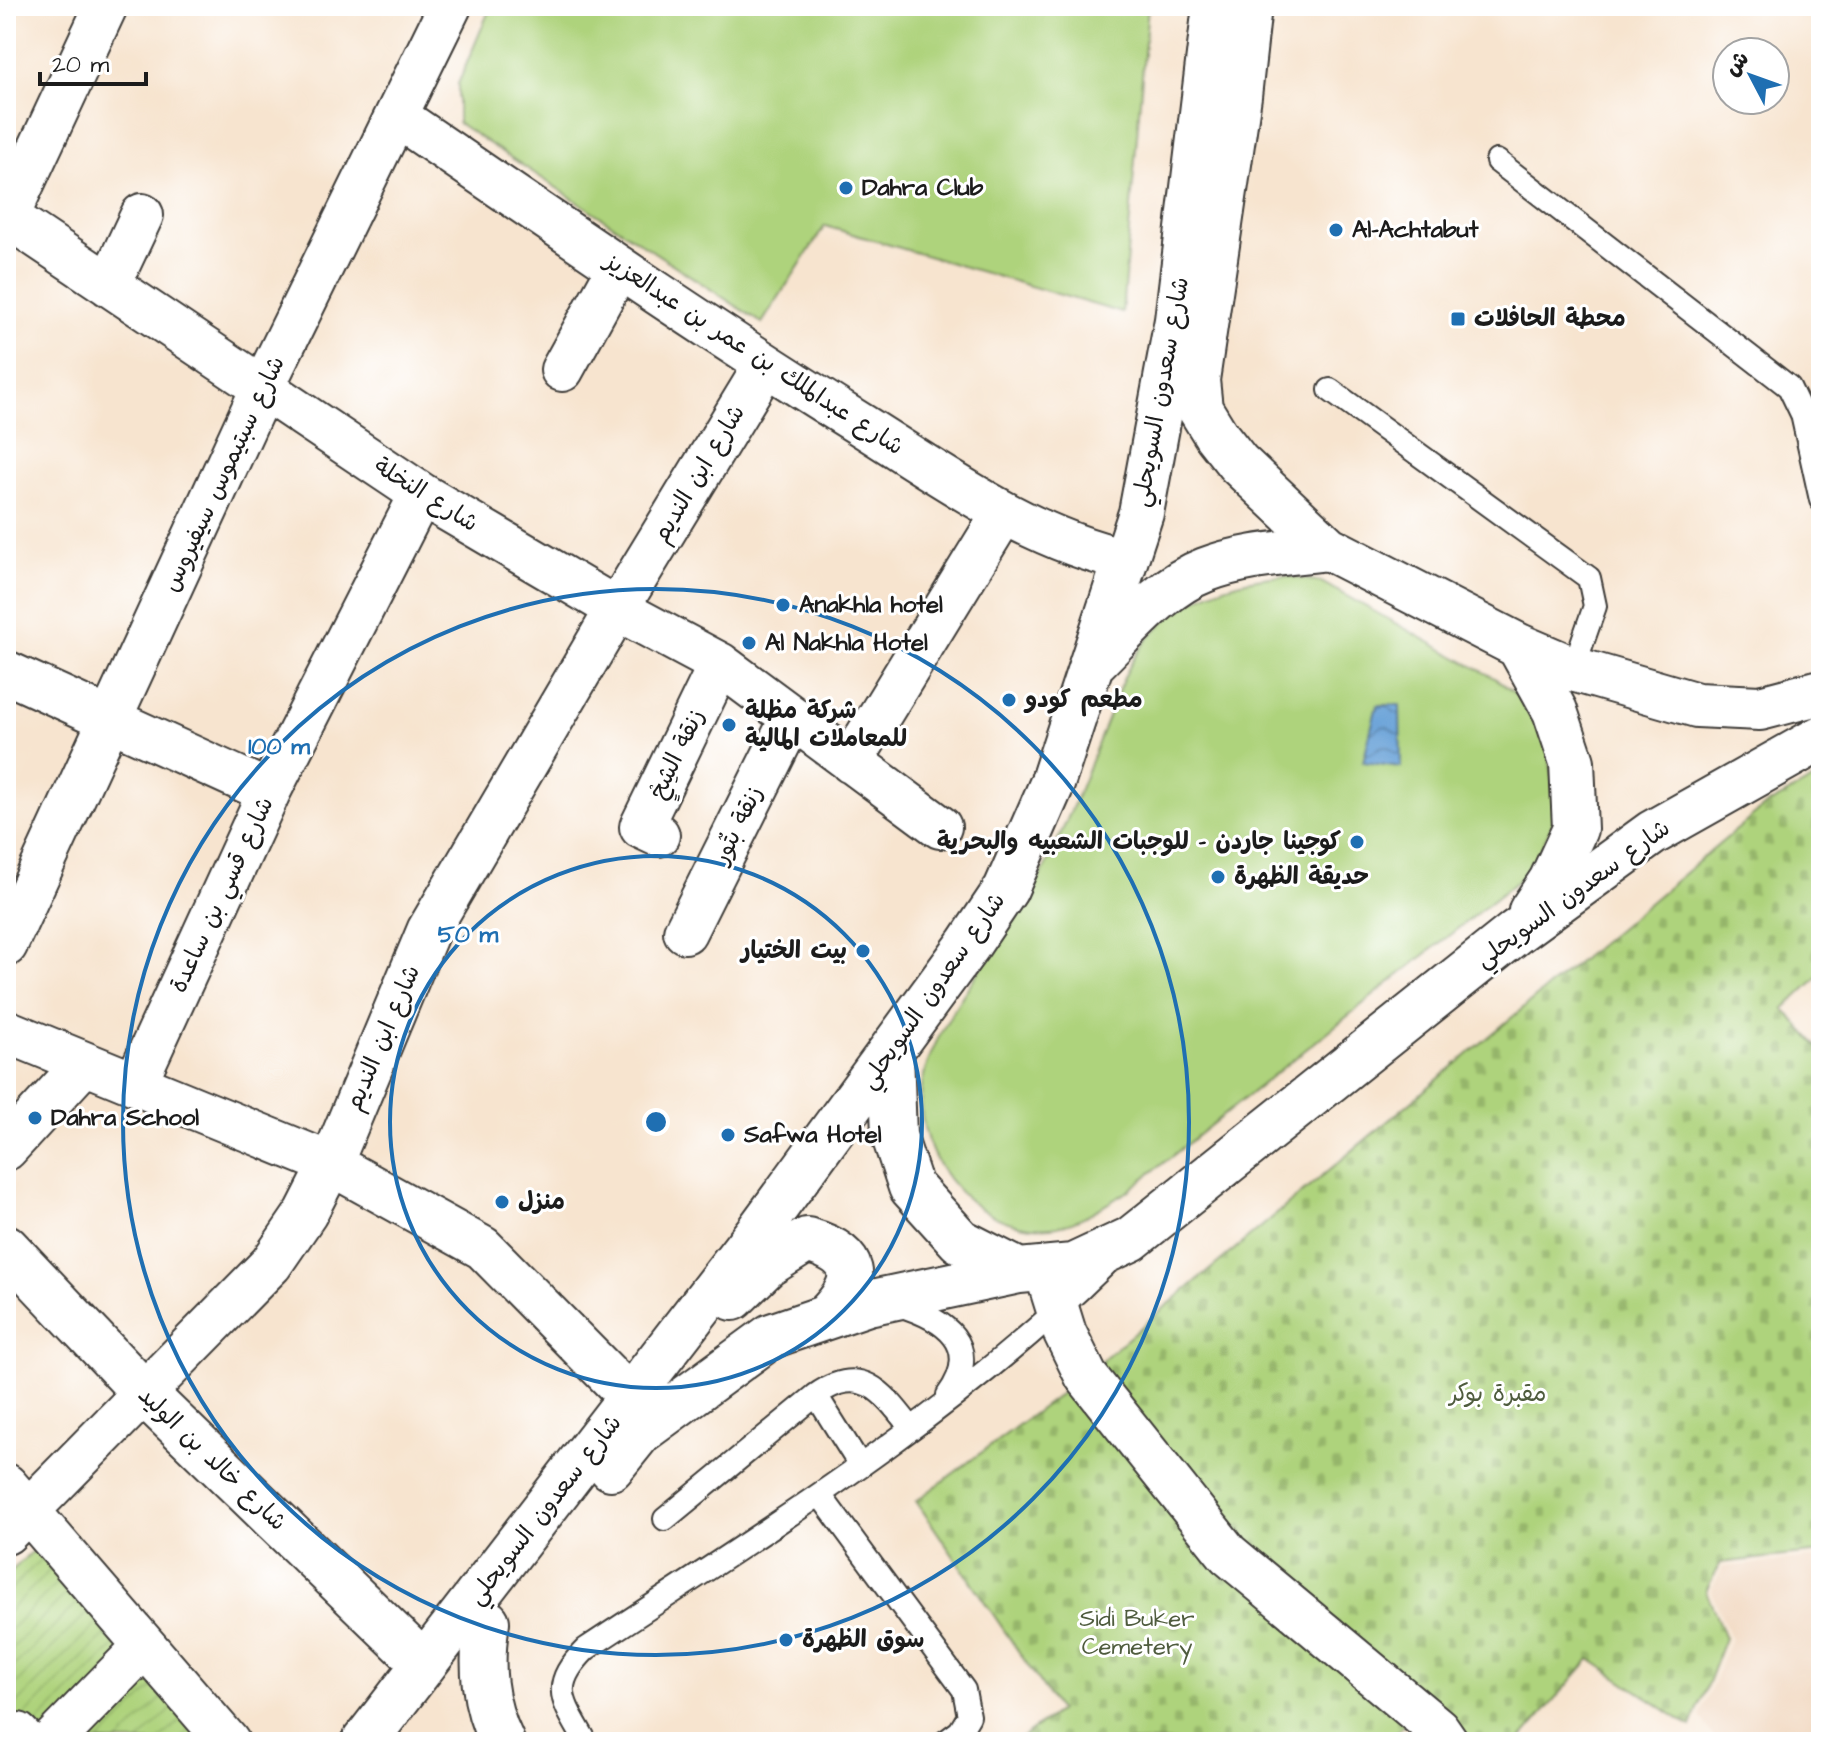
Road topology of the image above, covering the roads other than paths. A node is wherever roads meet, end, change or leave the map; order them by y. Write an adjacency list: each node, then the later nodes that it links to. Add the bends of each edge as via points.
1 (106, 6): 8 (street)
2 (450, 6): 5 (street, شارع سبتيموس سيفيروس)
3 (1215, 6): 19 (main road, شارع سعدون السويحلي, via 1177,320 1141,513)
4 (1249, 6): 18 (main road, شارع سعدون السويحلي, via 1197,380 1200,409 1238,463)
5 (398, 117): 9 (street, شارع عبدالملك بن عمر بن عبدالعزيز); 13 (street, شارع سبتيموس سيفيروس)
6 (1497, 161): 16 (lane, via 1789,387 1802,414)
7 (142, 215): 10 (street)
8 (7, 218): 10 (street, شارع النخلة)
9 (619, 267): 11 (street, شارع عبدالملك بن عمر بن عبدالعزيز); 12 (street)
10 (109, 285): 13 (street, شارع النخلة)
11 (765, 366): 17 (street, شارع عبدالملك بن عمر بن عبدالعزيز); 20 (street, شارع ابن النديم)
12 (562, 370)
13 (262, 389): 15 (street, شارع النخلة); 27 (street, شارع سبتيموس سيفيروس)
14 (1330, 390): 24 (lane, via 1589,578 1595,606)
15 (421, 494): 20 (street, شارع النخلة); 31 (street, شارع قسي بن ساعدة)
16 (1821, 500)
17 (1003, 514): 19 (street, شارع عبدالملك بن عمر بن عبدالعزيز, via 1090,552); 30 (street)
18 (1328, 548): 21 (main road, شارع سعدون السويحلي); 22 (main road, via 1246,558 1203,571 1169,592)
19 (1126, 560): 22 (main road, شارع سعدون السويحلي)
20 (617, 609): 23 (street, شارع النخلة); 42 (street, شارع ابن النديم, via 428,931)
21 (1519, 646): 24 (main road, شارع سعدون السويحلي); 35 (main road, via 1555,711 1572,762 1575,829 1551,881)
22 (1093, 662): 38 (main road, شارع سعدون السويحلي, via 1052,784 1006,889)
23 (720, 664): 28 (street, شارع النخلة); 33 (street, ْزنقة الشِحٍ, via 641,827)
24 (1573, 669): 26 (main road, شارع سعدون السويحلي, via 1697,705 1760,708)
25 (6, 672): 27 (street)
26 (1821, 692)
27 (112, 718): 31 (street); 36 (street, شارع سبتيموس سيفيروس)
28 (792, 718): 30 (street, شارع النخلة); 34 (street, زنقة بتٌور)
29 (1819, 744): 35 (main road, شارع سعدون السويحلي, via 1652,833)
30 (851, 762): 32 (street, شارع النخلة)
31 (269, 792): 40 (street, شارع قسي بن ساعدة)
32 (940, 827)
33 (658, 835)
34 (685, 932)
35 (1516, 932): 43 (main road, شارع سعدون السويحلي)
36 (6, 945)
37 (6, 1031): 39 (street)
38 (891, 1053): 45 (main road, via 894,1136 911,1187 960,1241); 51 (main road, شارع سعدون السويحلي)
39 (84, 1064): 40 (street); 41 (street)
40 (135, 1084): 42 (street)
41 (6, 1149)
42 (331, 1164): 49 (street, شارع ابن النديم, via 271,1264); 51 (street, via 483,1248)
43 (1131, 1239): 45 (main road, شارع سعدون السويحلي, via 1073,1266); 47 (lane)
44 (6, 1247): 49 (main road, شارع خالد بن الوليد)
45 (1032, 1270): 46 (main road, شارع سعدون السويحلي); 47 (street)
46 (868, 1303): 48 (main road, شارع سعدون السويحلي); 52 (lane, via 923,1312 956,1336 960,1372)
47 (1058, 1311): 52 (lane); 62 (street, via 1086,1376 1228,1554)
48 (827, 1316): 51 (main road, via 846,1298 851,1280 845,1258 832,1247 807,1240 767,1265); 58 (main road, شارع سعدون السويحلي, via 771,1336 640,1432)
49 (145, 1394): 56 (street, شارع ابن النديم); 60 (main road, شارع خالد بن الوليد)
50 (816, 1395): 53 (lane, via 839,1382 865,1383 887,1398); 54 (lane); 57 (lane)
51 (631, 1398): 60 (main road, شارع سعدون السويحلي)
52 (940, 1406): 53 (lane)
53 (911, 1428): 54 (lane)
54 (860, 1465): 55 (lane)
55 (820, 1495): 69 (lane, via 574,1661 561,1685 562,1696); 70 (lane, via 964,1690 969,1716)
56 (14, 1509): 65 (street)
57 (665, 1519)
58 (487, 1622): 67 (main road, شارع سعدون السويحلي); 68 (main road, via 486,1701)
59 (133, 1658): 64 (street)
60 (424, 1664): 66 (main road, شارع سعدون السويحلي)
61 (6, 1734): 63 (street, via 18,1734)
62 (1436, 1738)
63 (26, 1742)
64 (51, 1742)
65 (228, 1742)
66 (364, 1742)
67 (393, 1742)
68 (502, 1742)
69 (586, 1742)
70 (945, 1742)

